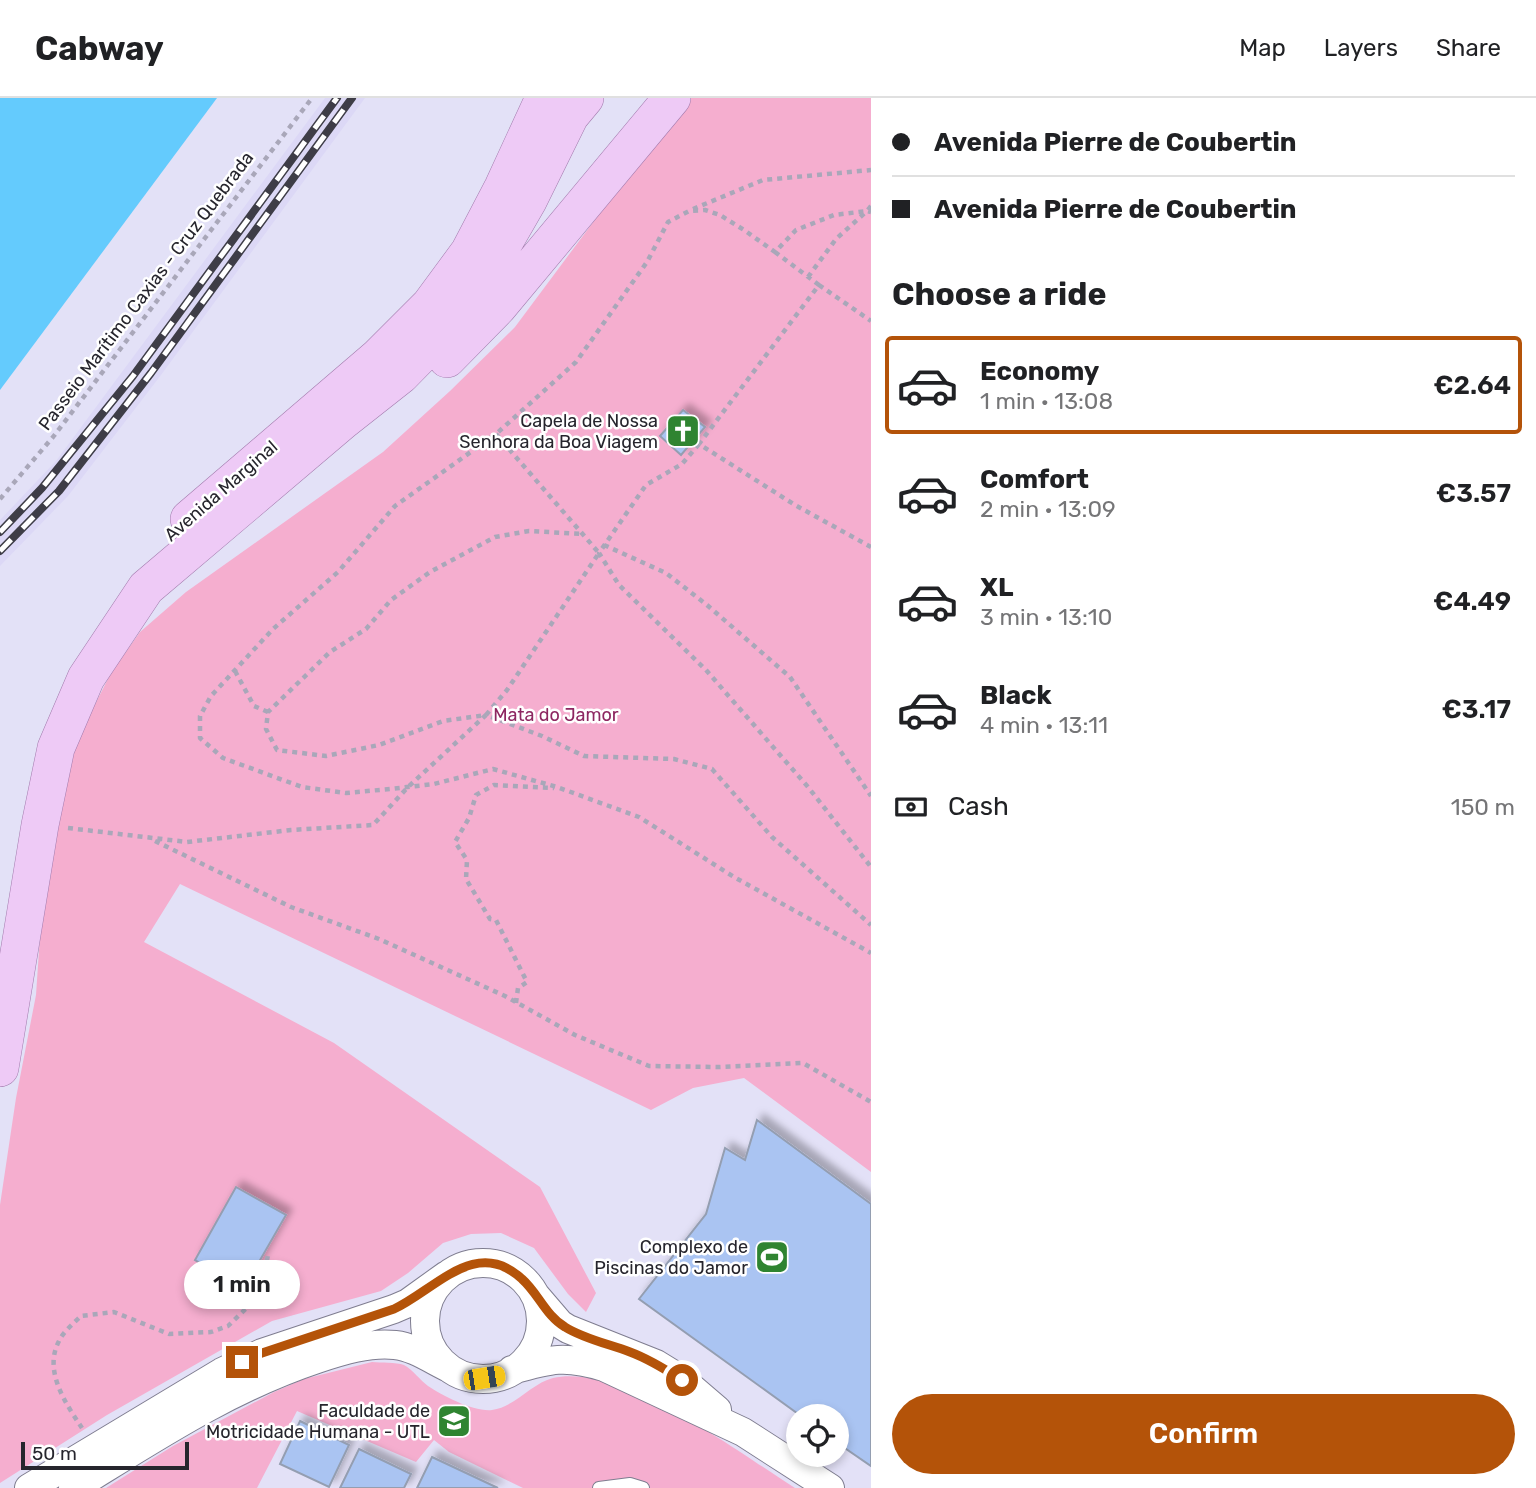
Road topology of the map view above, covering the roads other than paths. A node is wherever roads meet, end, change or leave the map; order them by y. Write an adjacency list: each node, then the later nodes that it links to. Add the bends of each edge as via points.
1 (544, 98): 5 (main road, Avenida Marginal, via 469,252 430,305 378,357 156,547 100,611 58,688 33,757)
2 (585, 98): 4 (main road, Avenida Marginal, via 570,116 483,279 451,324 401,375)
3 (672, 98): 4 (main road, Avenida Marginal, via 498,307 452,355 304,481)
4 (146, 588): 5 (main road, Avenida Marginal, via 86,678)
5 (30, 822): 6 (main road, Avenida Marginal)
6 (10, 926): 7 (main road, Avenida Marginal)
7 (0, 1068)
8 (447, 1275): 9 (street, via 473,1264 494,1264 514,1272); 10 (street, via 430,1298 425,1326 432,1349); 13 (street, via 408,1303 262,1353 222,1372)
9 (533, 1293): 11 (street, via 540,1314 538,1336 524,1361); 12 (street, via 568,1329 656,1364 682,1380)
10 (449, 1368): 11 (street, via 484,1378); 14 (street, via 395,1345 358,1348 284,1370 216,1401)
11 (512, 1370): 12 (street, via 546,1360 581,1360 635,1380)
12 (743, 1433): 17 (street)
13 (29, 1488)
14 (73, 1488)
15 (599, 1488): 16 (lane, via 612,1484)
16 (643, 1488)
17 (830, 1488)

